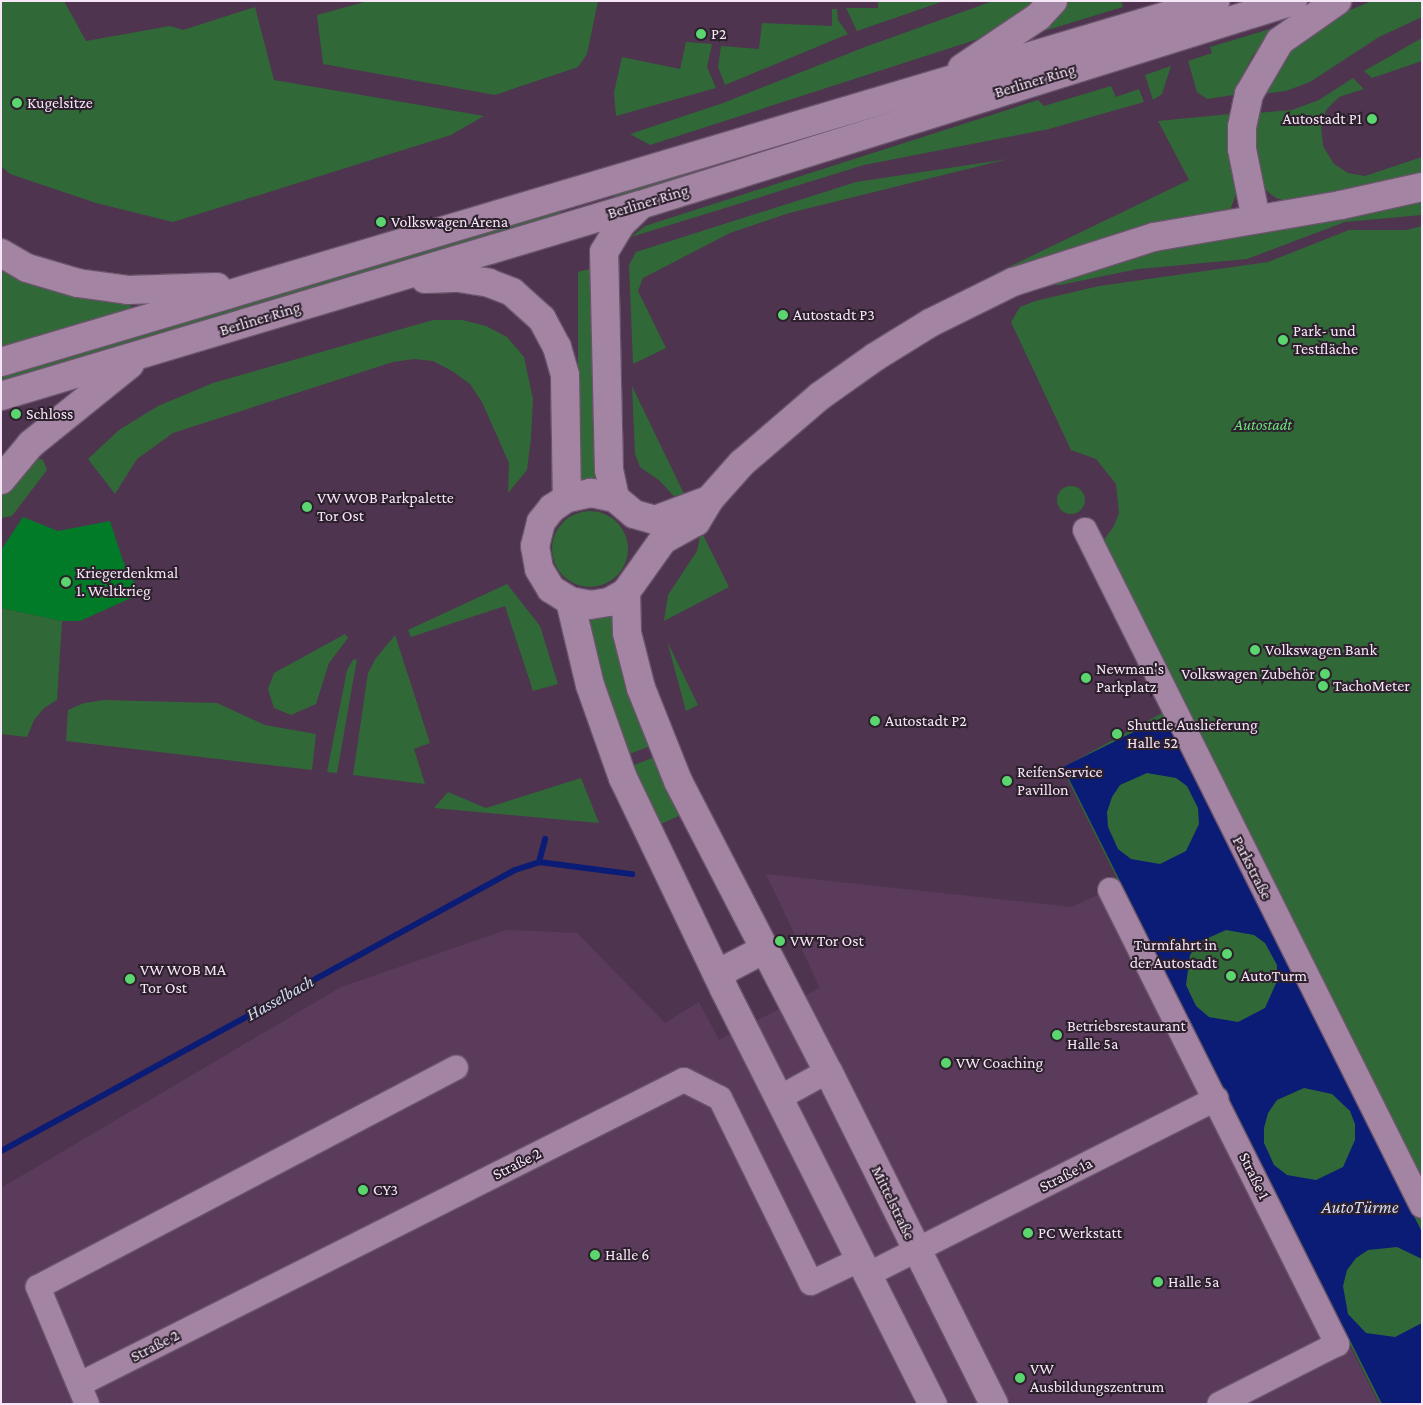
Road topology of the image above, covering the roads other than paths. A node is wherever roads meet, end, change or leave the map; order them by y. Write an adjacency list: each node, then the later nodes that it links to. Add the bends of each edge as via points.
1 (1053, 1): 5 (main road, via 1038,17)
2 (1216, 1): 5 (main road, Berliner Ring)
3 (1293, 1): 7 (main road, Berliner Ring)
4 (1337, 1): 8 (main road, via 1280,41 1249,94 1242,127 1242,149)
5 (940, 83): 11 (main road, Berliner Ring)
6 (1422, 188): 8 (main road)
7 (640, 205): 10 (main road, Berliner Ring); 18 (main road, via 620,225 604,252 609,470)
8 (1256, 219): 17 (main road, via 1154,237 1047,270 954,310 875,357 820,396 742,463)
9 (1, 253): 11 (main road, via 27,268 78,283 128,290)
10 (393, 279): 12 (main road, Berliner Ring); 16 (main road, via 459,278 489,284 512,292 542,319 557,347 564,375)
11 (254, 286): 13 (main road, Berliner Ring)
12 (142, 355): 14 (main road, Berliner Ring); 15 (main road, via 31,444)
13 (1, 362)
14 (1, 396)
15 (1, 480)
16 (566, 498): 18 (main road, via 591,493); 22 (main road, via 541,522 535,546 538,569 551,588)
17 (709, 500): 18 (main road, via 655,520); 20 (main road, via 696,522 663,540)
18 (624, 506): 20 (main road, via 645,537)
19 (1084, 530): 30 (street, Parkstraße)
20 (645, 561): 21 (main road, via 638,578)
21 (626, 592): 22 (main road, via 609,602 590,605); 24 (main road, Mittelstraße, via 627,633 658,735 678,781)
22 (570, 601): 25 (main road, via 590,685 623,778)
23 (1110, 890): 29 (street, Straße 1)
24 (765, 949): 25 (main road); 27 (main road, Mittelstraße)
25 (716, 974): 28 (main road)
26 (456, 1068): 33 (street, via 38,1287)
27 (828, 1071): 28 (street); 31 (main road, Mittelstraße)
28 (779, 1098): 32 (main road)
29 (1216, 1098): 31 (street, Straße 1a); 36 (street, Straße 1, via 1337,1344)
30 (1422, 1206)
31 (917, 1252): 32 (street, Straße 1a); 35 (main road, Mittelstraße)
32 (865, 1267): 33 (street, Straße 2, via 811,1283 720,1098 684,1080); 34 (main road)
33 (83, 1394)
34 (933, 1404)
35 (994, 1404)
36 (1219, 1404)

